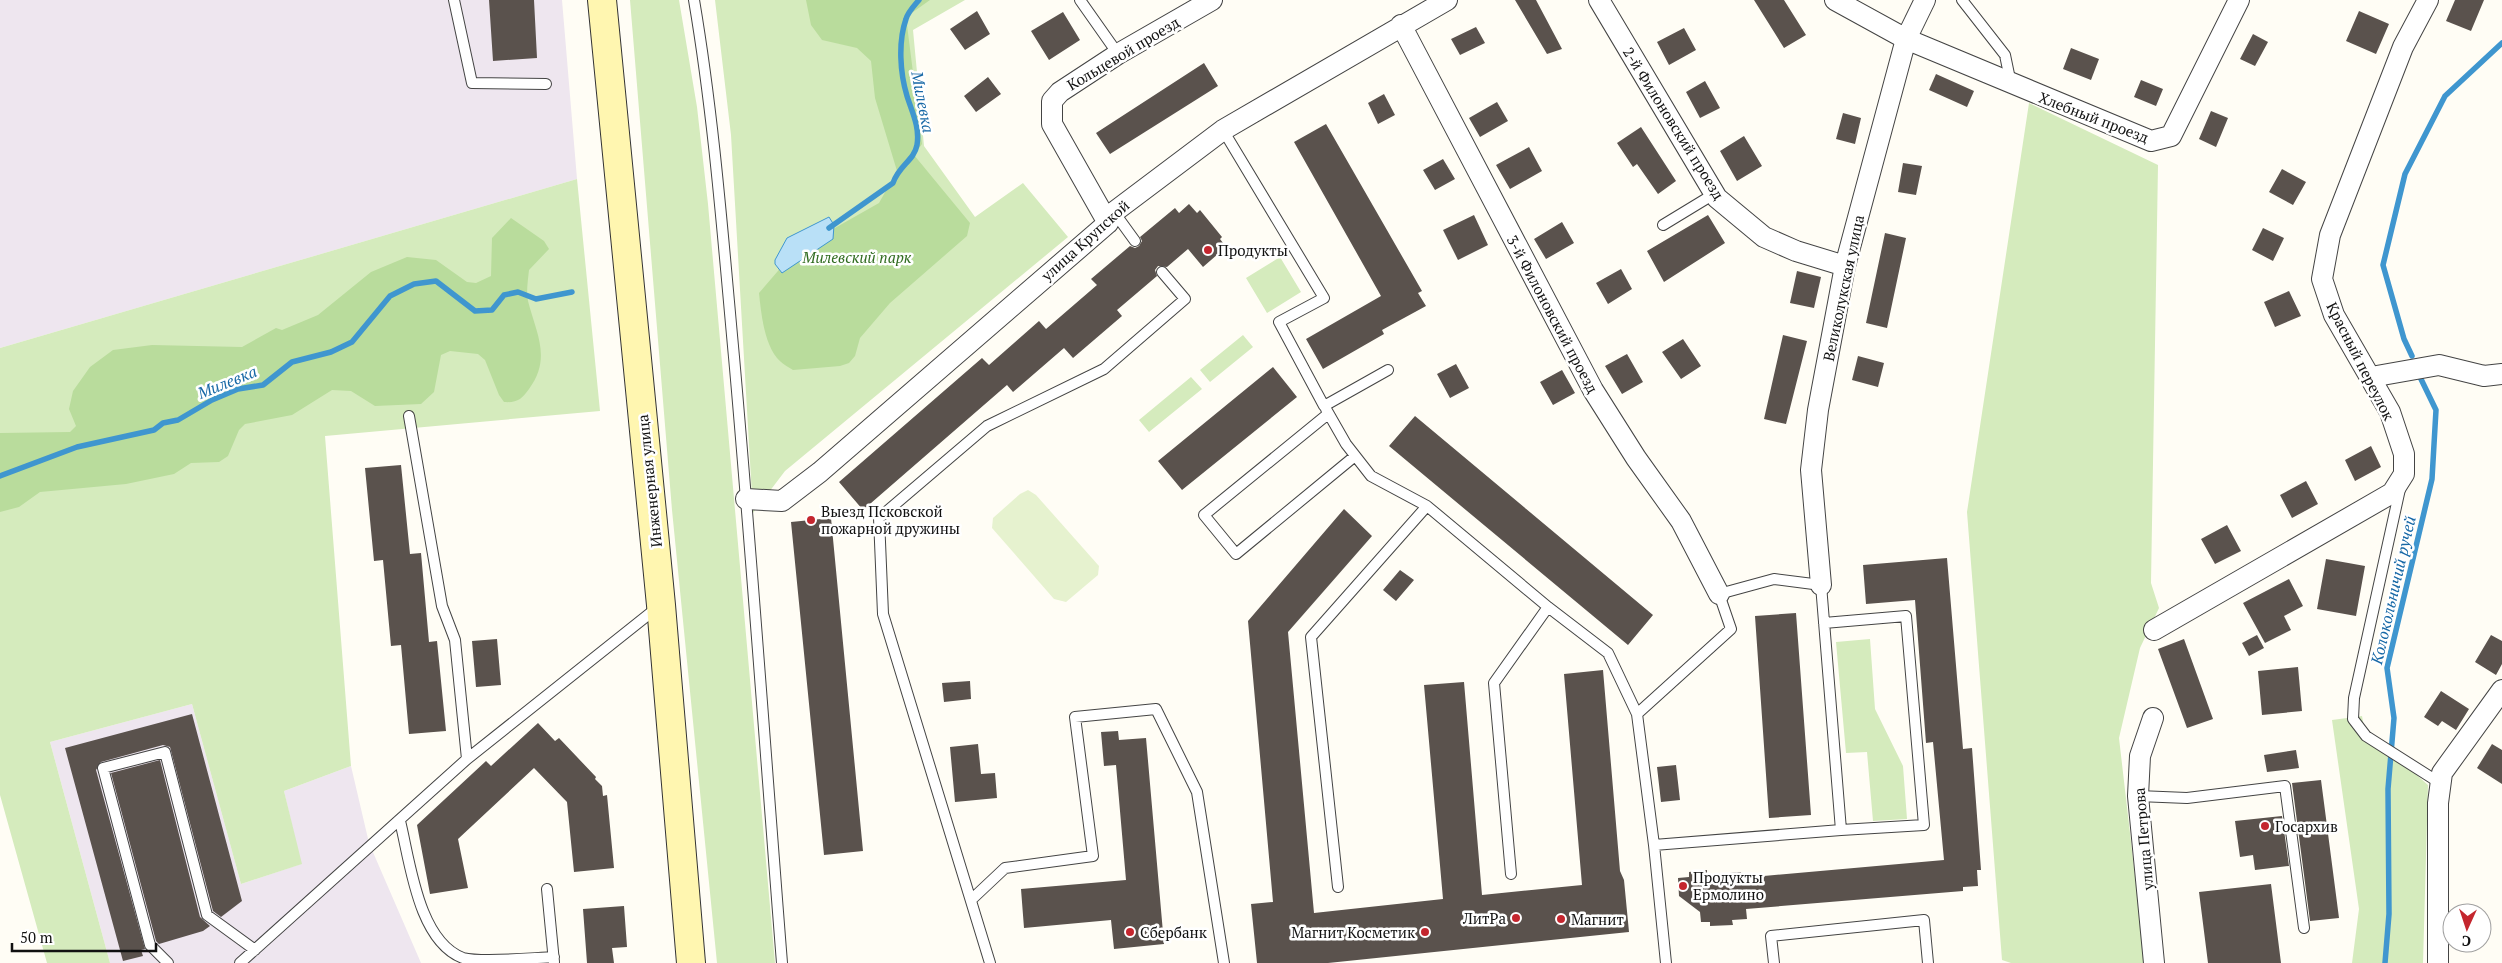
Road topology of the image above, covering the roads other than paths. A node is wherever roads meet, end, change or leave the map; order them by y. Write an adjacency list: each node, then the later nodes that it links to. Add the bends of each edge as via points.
1 (454, 0): 16 (lane, via 472,83)
2 (602, 0): 36 (main road, Инженерная улица)
3 (694, 0): 32 (lane, via 708,85)
4 (1080, 0): 15 (lane)
5 (1212, 0): 15 (street, Кольцевой проезд)
6 (1447, 0): 13 (street, улица Крупской)
7 (1600, 0): 19 (street, 2-й Филоновский проезд)
8 (1835, 0): 14 (street, Хлебный проезд)
9 (1925, 0): 14 (street, Великолукская улица)
10 (1962, 0): 17 (lane, via 2005,55)
11 (2239, 0): 17 (street, Хлебный проезд, via 2171,136 2151,141)
12 (2428, 0): 27 (street, Красный переулок, via 2403,47 2330,235 2322,280 2334,315)
13 (1401, 25): 18 (street, улица Крупской); 35 (street, 3-й Филоновский проезд, via 1593,390 1681,521)
14 (1906, 40): 17 (street, Хлебный проезд); 23 (street, Великолукская улица)
15 (1118, 54): 20 (street, Кольцевой проезд, via 1060,92 1052,101 1051,111 1052,124)
16 (546, 84)
17 (2011, 84)
18 (1223, 130): 20 (street, улица Крупской); 28 (lane, via 1324,298 1279,322)
19 (1714, 194): 21 (lane); 23 (street, 2-й Филоновский проезд, via 1764,237)
20 (1111, 217): 22 (lane); 32 (street, улица Крупской, via 820,472 782,501)
21 (1663, 225)
22 (1135, 241)
23 (1845, 266): 34 (street, Великолукская улица, via 1818,410 1811,470)
24 (1162, 272): 52 (lane, via 1185,299 1104,369 987,426 879,518 883,614)
25 (1388, 370): 28 (lane)
26 (2502, 374): 27 (street, via 2484,376 2439,365)
27 (2371, 377): 31 (street, Красный переулок, via 2390,412 2404,454)
28 (1326, 410): 30 (lane); 30 (lane, via 1204,515 1236,554)
29 (409, 416): 43 (lane, via 442,606 456,640)
30 (1355, 456): 33 (lane, via 1371,476)
31 (2404, 474): 39 (street, via 2392,493); 44 (lane, via 2354,698 2353,719 2366,736)
32 (746, 499): 59 (lane)
33 (1427, 506): 37 (lane); 50 (lane, via 1311,637)
34 (1821, 586): 35 (lane, via 1774,579); 38 (lane)
35 (1719, 594): 41 (lane, via 1731,629)
36 (661, 605): 43 (lane); 58 (main road, Инженерная улица)
37 (1548, 607): 41 (lane, via 1608,654); 49 (lane, via 1494,683)
38 (1824, 623): 47 (lane); 47 (lane, via 1906,616 1924,825)
39 (2154, 630)
40 (2502, 690): 44 (street, via 2442,773)
41 (1637, 714): 48 (lane)
42 (2153, 718): 45 (street, улица Петрова, via 2140,756)
43 (467, 759): 46 (lane)
44 (2440, 783): 66 (street)
45 (2138, 796): 53 (lane, via 2187,798 2285,786); 65 (street, улица Петрова)
46 (400, 821): 54 (lane); 55 (lane, via 421,909 436,934 455,954 476,960)
47 (1841, 830): 48 (lane)
48 (1654, 845): 62 (lane)
49 (1511, 874)
50 (1338, 887)
51 (547, 889): 55 (lane)
52 (971, 900): 60 (lane); 61 (lane, via 1005,868 1093,856 1076,716 1156,709 1197,792)
53 (2304, 928)
54 (255, 950): 56 (lane, via 207,915 165,752 103,768 150,945); 57 (lane)
55 (554, 960)
56 (168, 963)
57 (240, 963)
58 (691, 963)
59 (782, 963)
60 (990, 963)
61 (1224, 963)
62 (1666, 963)
63 (1774, 963): 64 (lane, via 1771,936 1924,920)
64 (1928, 963)
65 (2154, 963)
66 (2438, 963)

